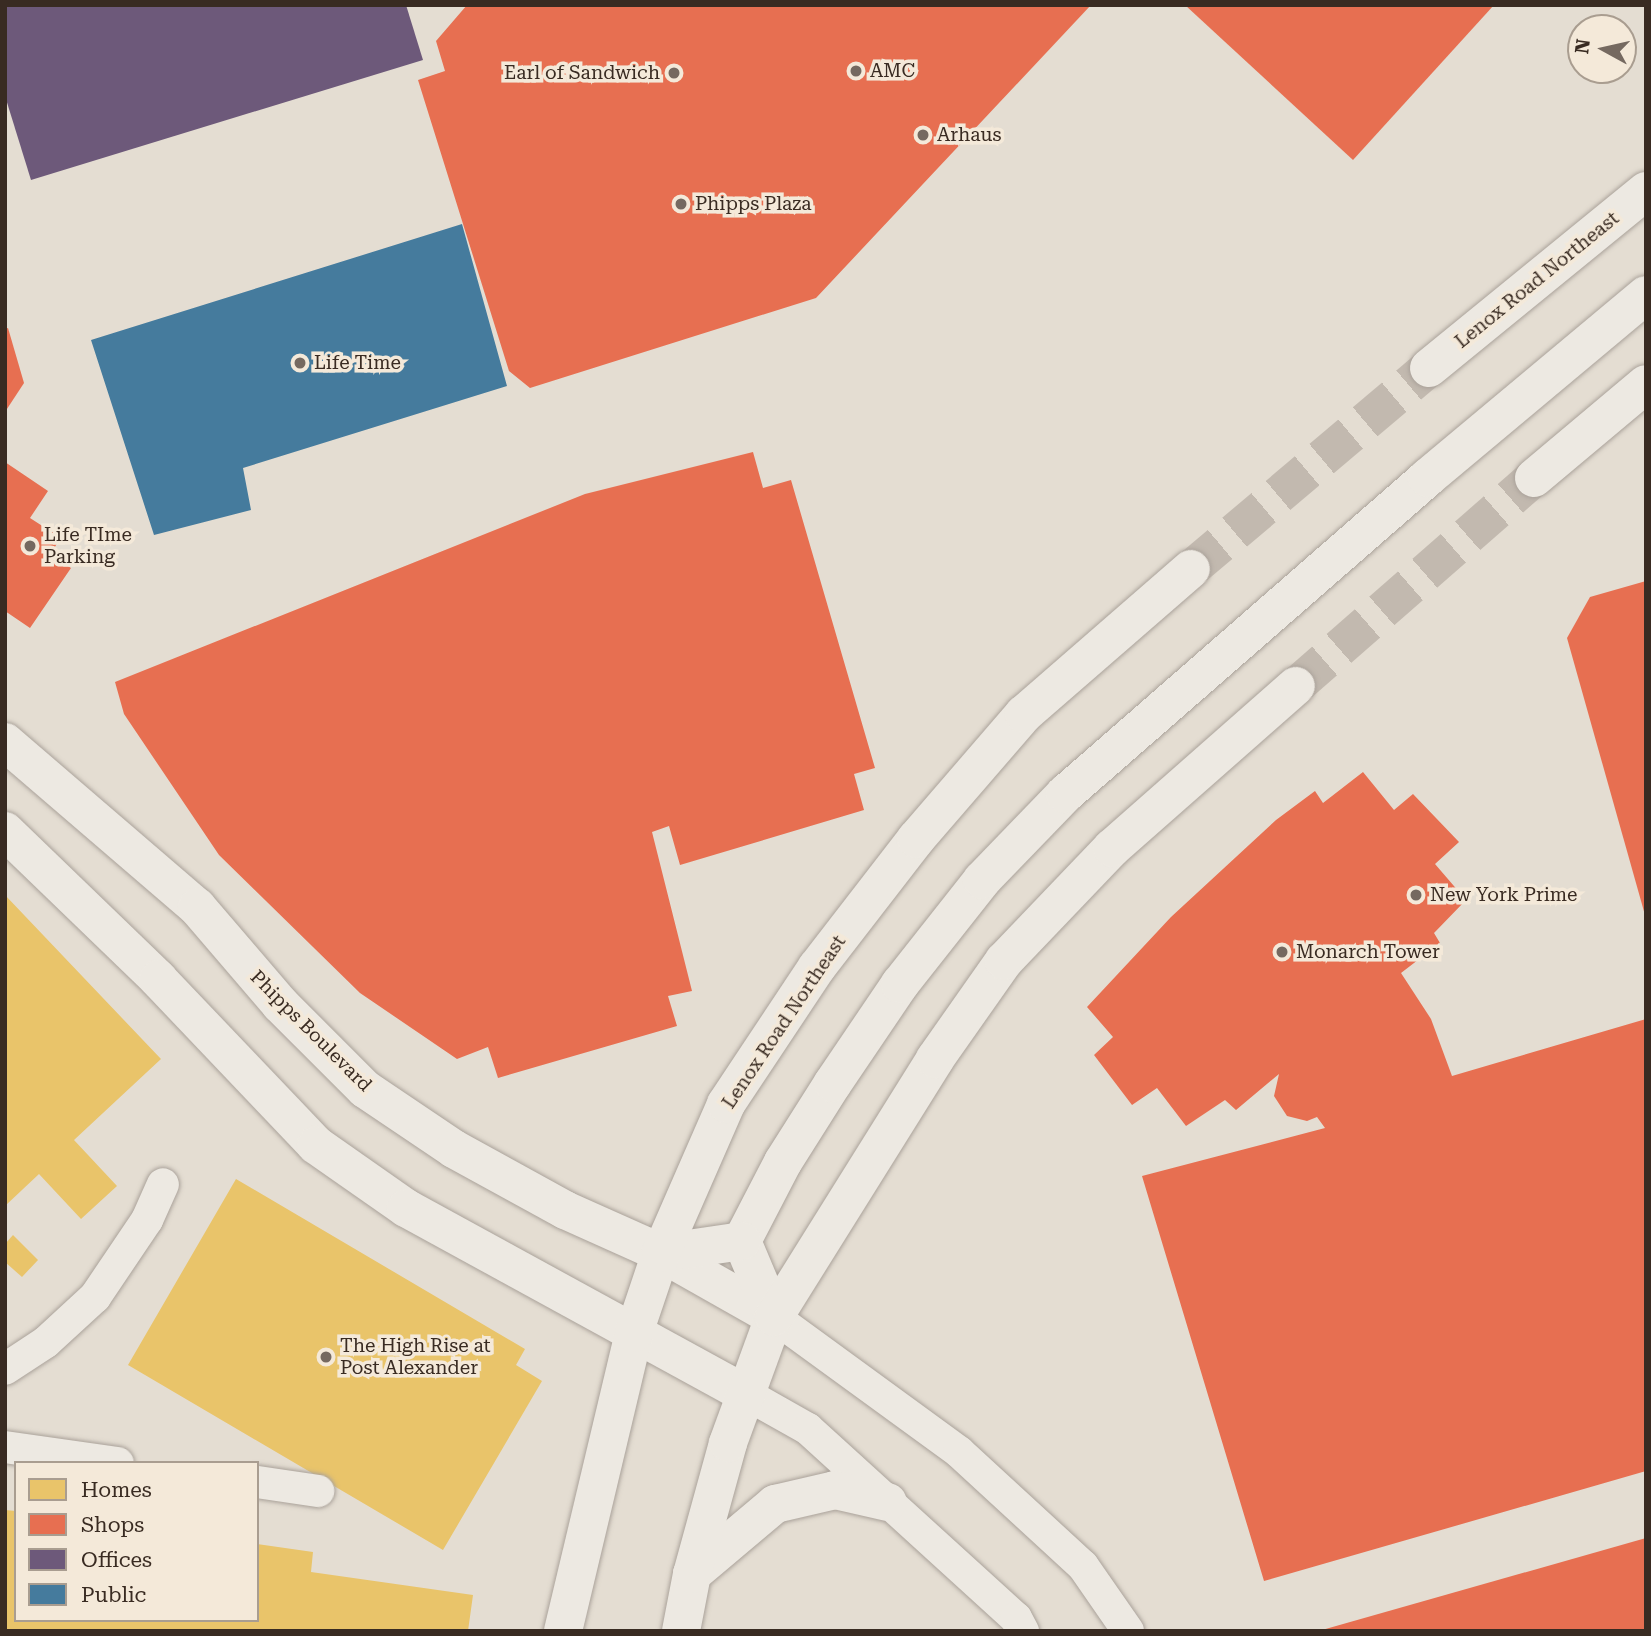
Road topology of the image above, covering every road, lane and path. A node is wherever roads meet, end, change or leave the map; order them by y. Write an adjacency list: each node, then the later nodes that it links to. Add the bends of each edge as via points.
1 (1646, 191): 3 (main road, Lenox Road Northeast)
2 (1646, 295): 11 (main road, via 1427,478 1065,794 982,880 900,984 833,1083 783,1162)
3 (1429, 368)
4 (1646, 384): 5 (main road)
5 (1534, 478)
6 (1191, 569): 12 (main road, Lenox Road Northeast, via 1024,714 916,839 817,967 726,1104)
7 (1296, 686): 13 (main road, via 1112,848 1004,961 934,1059)
8 (5, 742): 12 (main road, Phipps Boulevard, via 197,907 280,1004 365,1089 466,1156 565,1210)
9 (5, 831): 14 (main road, via 158,979 316,1145 407,1208)
10 (163, 1184): 15 (street, via 147,1220 95,1297 46,1342)
11 (742, 1241): 12 (main road); 13 (main road)
12 (661, 1253): 13 (main road, Phipps Boulevard); 14 (main road, Lenox Road Northeast)
13 (774, 1317): 16 (main road); 26 (street, via 959,1451 1083,1566)
14 (634, 1333): 16 (main road); 23 (main road, Lenox Road Northeast)
15 (5, 1369)
16 (746, 1394): 21 (street, via 808,1429); 22 (main road)
17 (5, 1447): 18 (street)
18 (104, 1461)
19 (259, 1482): 20 (street)
20 (318, 1490)
21 (888, 1502): 22 (main road, via 835,1490 775,1504); 25 (street, via 1016,1618)
22 (692, 1574): 24 (main road)
23 (562, 1631)
24 (681, 1631)
25 (1023, 1631)
26 (1128, 1631)

